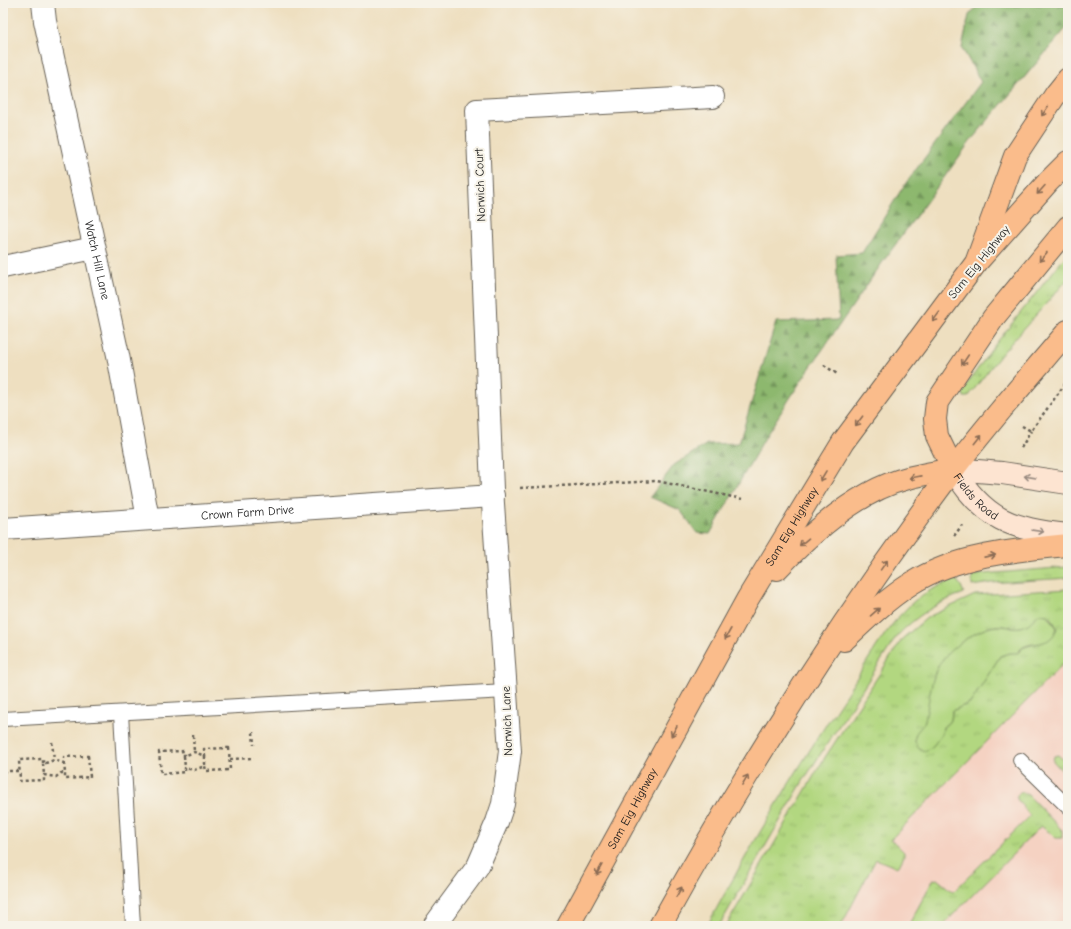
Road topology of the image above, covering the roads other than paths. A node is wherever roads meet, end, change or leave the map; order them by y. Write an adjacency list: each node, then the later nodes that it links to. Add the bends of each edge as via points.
1 (43, 3): 6 (street, Watch Hill Lane)
2 (1068, 80): 7 (main road, one-way to 7, via 1015,156)
3 (713, 97): 12 (street, Norwich Court, via 477,110)
4 (1068, 162): 7 (main road, Sam Eig Highway, one-way to 7)
5 (1068, 227): 10 (main road, one-way to 10, via 994,316 937,402 937,436)
6 (94, 248): 8 (street); 13 (street, Watch Hill Lane, via 118,355)
7 (976, 263): 17 (main road, Sam Eig Highway, one-way to 17, via 843,442)
8 (3, 267)
9 (1068, 331): 10 (main road, one-way to 9)
10 (953, 469): 11 (main road, Fields Road, one-way to 10); 15 (main road, Fields Road, one-way to 15, via 966,491 998,518 1033,531); 17 (main road, one-way to 17, via 907,478 872,493 837,515 796,549); 18 (main road, one-way to 10)
11 (1068, 483)
12 (493, 496): 13 (street, Crown Farm Drive); 19 (street, Norwich Lane)
13 (148, 519): 14 (street, Crown Farm Drive)
14 (3, 529)
15 (1068, 535)
16 (1068, 545): 18 (main road, one-way to 16, via 882,605 933,572 967,561 1006,553)
17 (747, 600): 26 (main road, Sam Eig Highway, one-way to 26)
18 (807, 678): 27 (main road, one-way to 18, via 743,782)
19 (506, 691): 20 (lane); 25 (street, Norwich Lane, via 510,751 498,822 478,866)
20 (121, 713): 21 (lane); 24 (lane)
21 (3, 718)
22 (1020, 760): 23 (lane)
23 (1068, 807)
24 (133, 926)
25 (434, 926)
26 (568, 926)
27 (660, 926)

